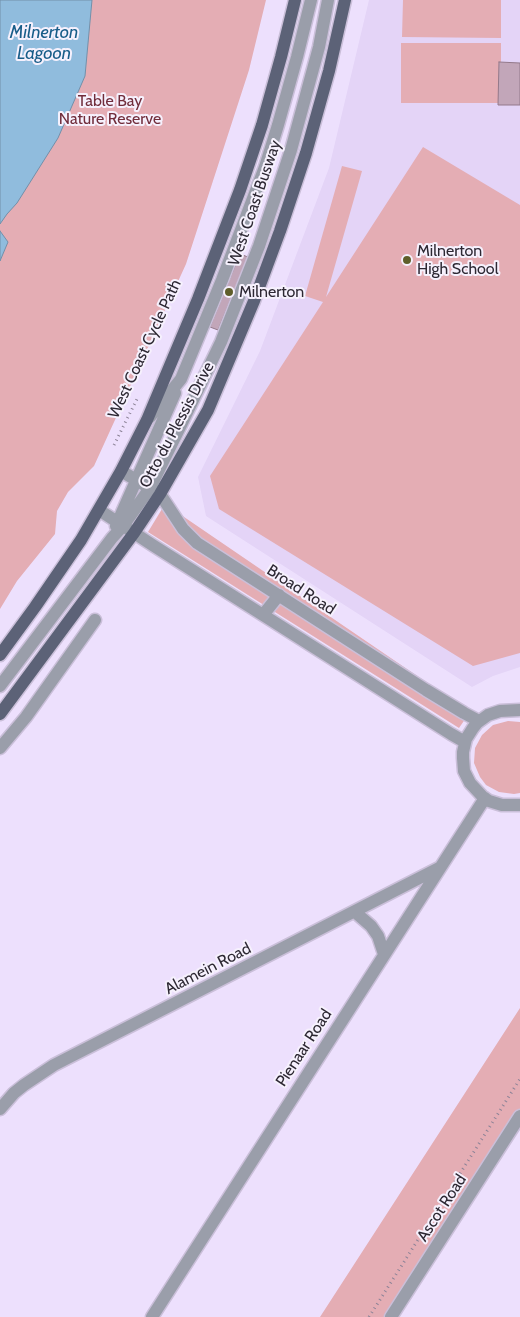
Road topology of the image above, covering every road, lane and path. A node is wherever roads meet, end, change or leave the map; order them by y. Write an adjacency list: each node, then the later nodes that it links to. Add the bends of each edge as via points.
1 (295, 0): 7 (main road, Otto du Plessis Drive, via 262,125 240,190)
2 (311, 0): 5 (street, West Coast Busway, via 265,167)
3 (328, 0): 11 (street, West Coast Busway, via 319,47 291,150 259,246 221,342 178,431)
4 (345, 0): 11 (main road, Otto du Plessis Drive, via 306,152 251,309 208,410)
5 (181, 379): 7 (street, West Coast Busway); 10 (street, West Coast Busway)
6 (138, 396): 8 (path, West Coast Cycle Path)
7 (147, 420): 9 (main road, Otto du Plessis Drive)
8 (113, 448)
9 (121, 471): 10 (street, Broad Road); 12 (main road, Otto du Plessis Drive)
10 (137, 480): 11 (street, Broad Road); 13 (street, West Coast Busway)
11 (155, 491): 13 (main road, Otto du Plessis Drive); 14 (street, Broad Road, via 197,543)
12 (99, 510): 13 (street); 17 (main road, Otto du Plessis Drive)
13 (125, 527): 15 (street); 18 (street, West Coast Busway, via 112,538); 20 (main road, Otto du Plessis Drive)
14 (279, 595): 15 (street); 21 (street, Broad Road)
15 (263, 615): 22 (street)
16 (95, 620): 23 (street)
17 (0, 654)
18 (0, 686)
19 (520, 710): 21 (street, via 500,710)
20 (0, 714)
21 (479, 721): 22 (street)
22 (465, 742): 24 (street, via 464,771 470,783)
23 (0, 748)
24 (485, 798): 25 (street, via 502,805); 26 (street, Pienaar Road)
25 (520, 805)
26 (439, 868): 27 (street, Alamein Road); 28 (street, Pienaar Road)
27 (355, 912): 28 (street, via 378,936); 30 (street, Alamein Road, via 54,1065 14,1093)
28 (384, 954): 32 (street, Pienaar Road)
29 (520, 1079): 33 (path)
30 (0, 1109)
31 (520, 1116): 34 (street, Ascot Road)
32 (152, 1317)
33 (369, 1317)
34 (391, 1317)

